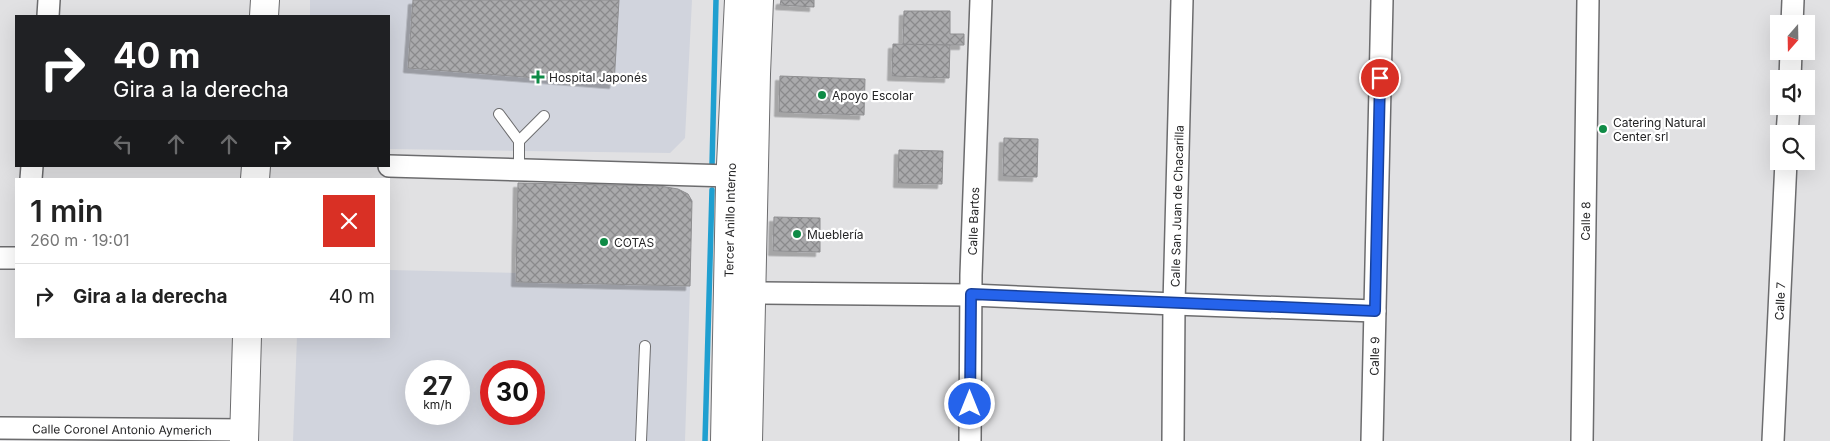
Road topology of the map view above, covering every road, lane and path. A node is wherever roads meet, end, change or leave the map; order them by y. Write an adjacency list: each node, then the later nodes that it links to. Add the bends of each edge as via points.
1 (49, 0): 11 (street)
2 (265, 0): 12 (main road)
3 (739, 0): 20 (main road, Tercer Anillo Interno)
4 (751, 0): 20 (main road, via 748,149)
5 (759, 0): 23 (main road, Tercer Anillo Interno)
6 (981, 0): 24 (street, Calle Bartos)
7 (1182, 0): 25 (street, Calle San Juan de Chacarilla)
8 (1382, 0): 26 (street, Calle 9)
9 (1588, 0): 38 (street, Calle 8)
10 (1794, 0): 13 (street)
11 (48, 15)
12 (264, 15)
13 (1793, 15)
14 (498, 114): 16 (lane)
15 (544, 116): 16 (lane)
16 (519, 141): 18 (lane)
17 (390, 166): 18 (street)
18 (519, 170): 20 (street)
19 (1786, 170): 39 (street, Calle 7)
20 (730, 176): 29 (main road, via 742,190 744,200 740,343); 33 (main road, Tercer Anillo Interno)
21 (0, 258): 22 (street)
22 (15, 258)
23 (752, 294): 24 (street); 29 (main road, Tercer Anillo Interno)
24 (971, 294): 25 (street); 35 (street, Calle Bartos)
25 (1174, 304): 26 (street); 36 (street, Calle San Juan de Chacarilla)
26 (1375, 311): 37 (street, Calle 9)
27 (247, 338): 31 (main road)
28 (645, 346): 32 (lane)
29 (749, 394): 34 (main road, Tercer Anillo Interno)
30 (0, 428): 31 (street, Calle Coronel Antonio Aymerich)
31 (244, 435)
32 (641, 441)
33 (725, 441)
34 (748, 441)
35 (970, 441)
36 (1173, 441)
37 (1372, 441)
38 (1582, 441)
39 (1773, 441)

